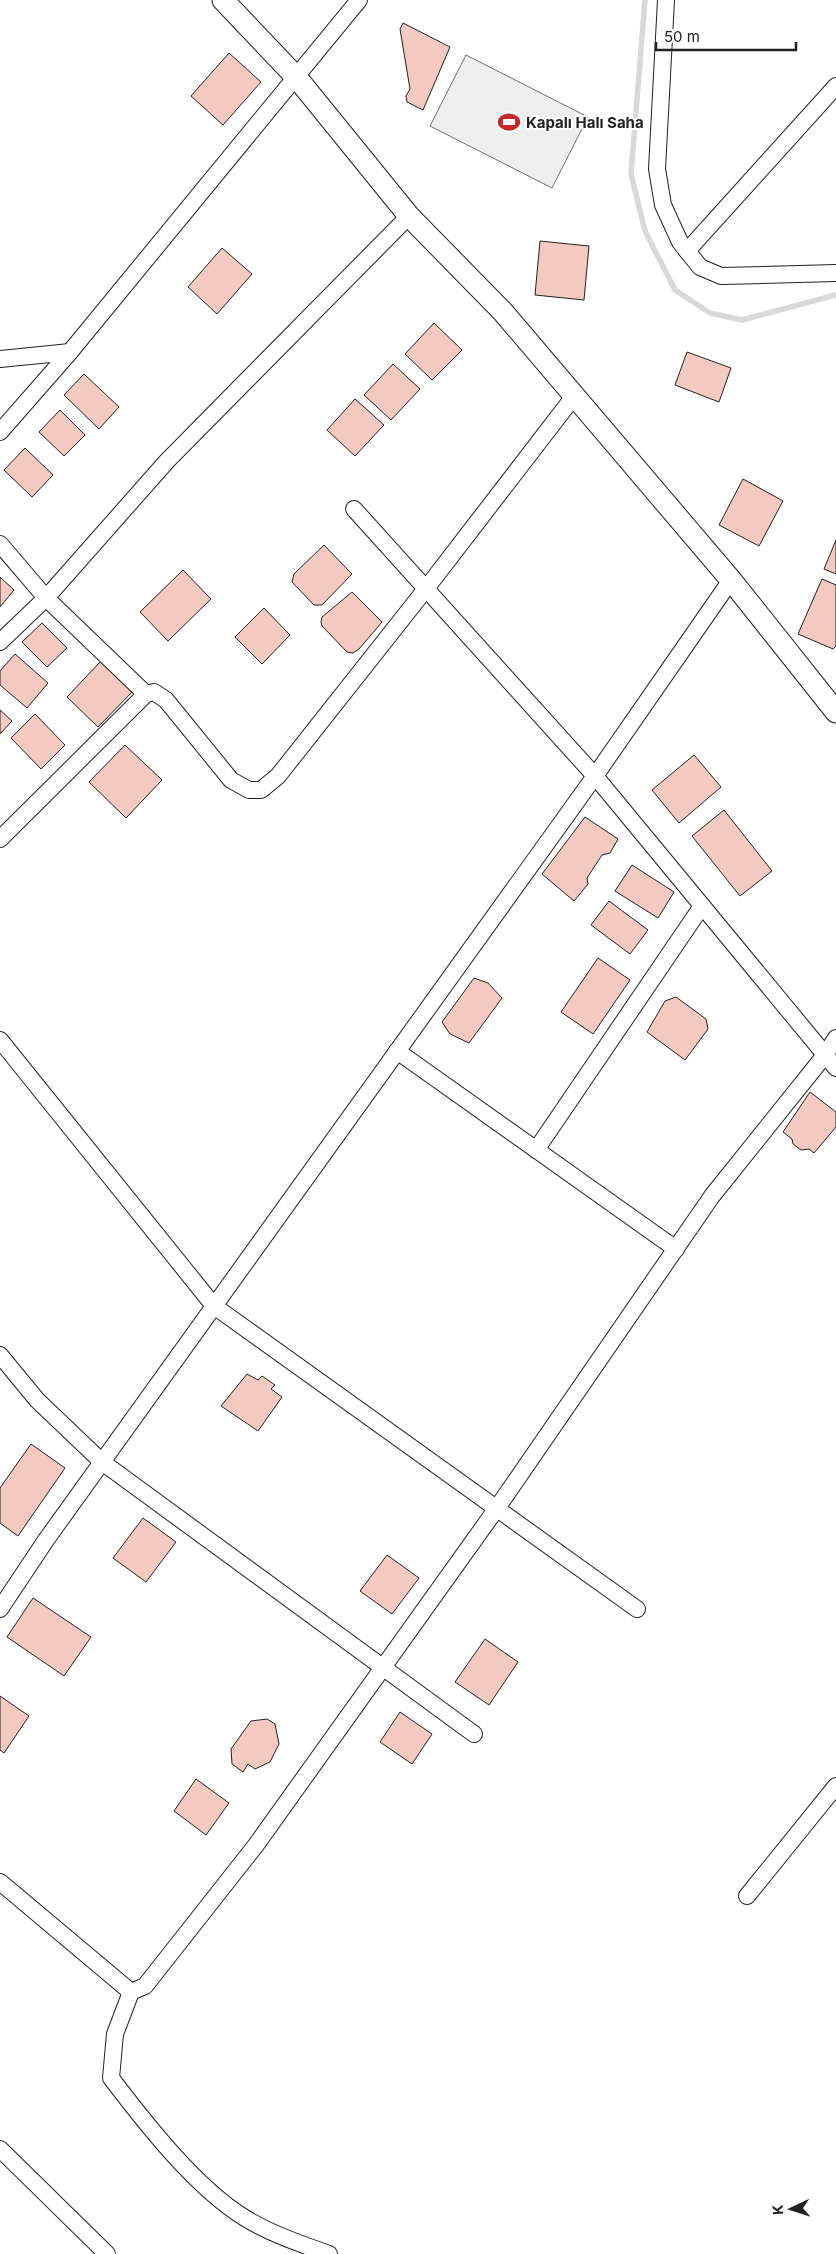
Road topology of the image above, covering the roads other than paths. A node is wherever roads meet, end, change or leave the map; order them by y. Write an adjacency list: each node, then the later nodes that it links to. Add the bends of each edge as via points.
1 (223, 0): 4 (street)
2 (359, 0): 4 (street)
3 (666, 0): 7 (street, via 657,169 663,205)
4 (297, 78): 6 (street); 9 (street)
5 (836, 86): 7 (street)
6 (409, 216): 11 (street, via 503,312); 17 (street, via 167,461)
7 (687, 251): 8 (street, via 700,267 721,276)
8 (836, 273)
9 (70, 352): 10 (street); 12 (street)
10 (0, 358)
11 (575, 395): 15 (street); 16 (street)
12 (0, 432)
13 (354, 509): 16 (street)
14 (0, 544): 17 (street)
15 (732, 580): 20 (street); 21 (street)
16 (425, 590): 19 (street, via 278,776 262,790 249,790 231,780 166,700 154,692); 21 (street)
17 (46, 598): 18 (street); 19 (street)
18 (0, 642)
19 (146, 694): 22 (street)
20 (836, 712)
21 (595, 776): 23 (street); 26 (street)
22 (0, 839)
23 (702, 906): 27 (street); 29 (street)
24 (836, 1038): 27 (street)
25 (0, 1040): 31 (street)
26 (397, 1051): 29 (street); 31 (street)
27 (825, 1055): 28 (street); 30 (street, via 712,1196)
28 (836, 1068)
29 (536, 1150): 30 (street)
30 (676, 1249): 34 (street)
31 (214, 1306): 33 (street); 34 (street)
32 (0, 1355): 33 (street, via 37,1400)
33 (102, 1462): 35 (street); 37 (street)
34 (497, 1508): 36 (street); 37 (street)
35 (0, 1609)
36 (637, 1609)
37 (382, 1666): 38 (street); 42 (street, via 256,1844 145,1986)
38 (474, 1734)
39 (836, 1786): 41 (street)
40 (0, 1882): 42 (street)
41 (747, 1896)
42 (131, 1992): 45 (street, via 115,2034 111,2078 204,2186 245,2218 289,2240)
43 (0, 2149): 44 (street)
44 (107, 2254)
45 (329, 2254)

